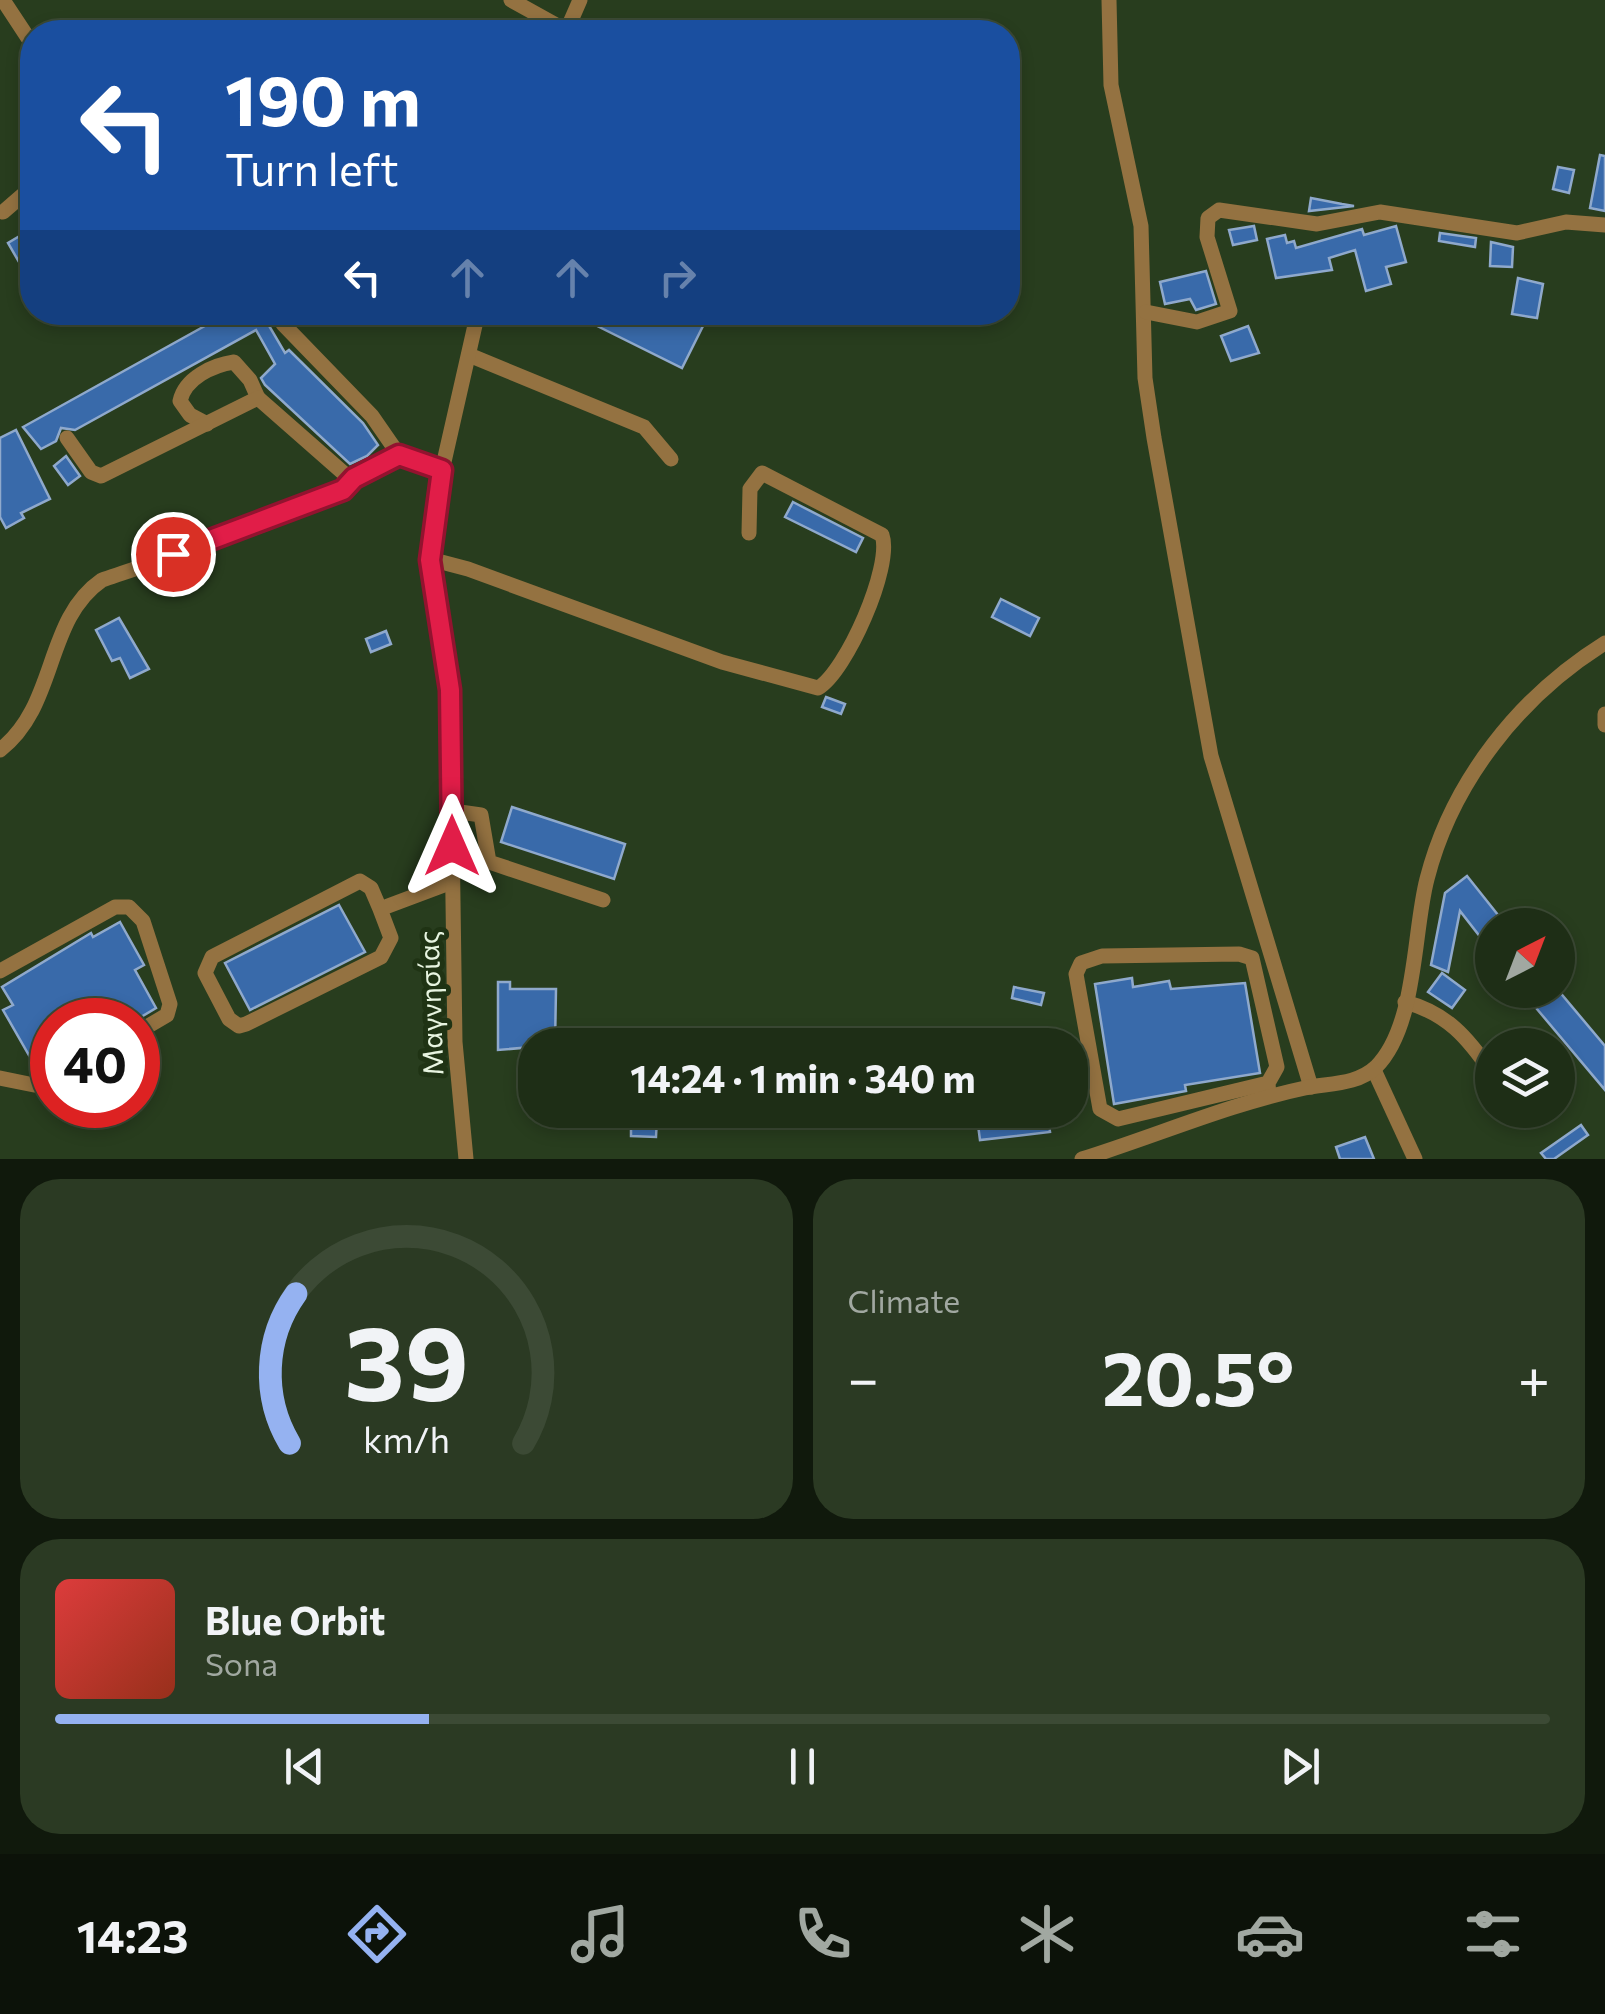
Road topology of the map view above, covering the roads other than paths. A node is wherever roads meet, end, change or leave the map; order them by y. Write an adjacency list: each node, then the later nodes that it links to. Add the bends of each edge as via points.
1 (3, 0): 5 (street)
2 (510, 0): 4 (street)
3 (1108, 0): 9 (street, via 1110,85 1136,187)
4 (545, 20)
5 (20, 26)
6 (20, 197): 7 (street)
7 (3, 212)
8 (1605, 225): 9 (street, via 1566,222 1518,233 1380,212 1317,224 1219,210 1208,218 1207,237 1230,310 1197,322)
9 (1146, 312): 37 (street, via 1154,438 1211,756)
10 (285, 325): 16 (street, via 372,416)
11 (475, 325): 12 (street, Μαγνησίας)
12 (469, 356): 17 (street, via 644,427); 18 (street, Μαγνησίας)
13 (258, 398): 14 (street); 14 (street, via 234,362 204,373 191,380 180,401); 19 (street)
14 (207, 424): 15 (street, via 101,476)
15 (67, 438)
16 (399, 455): 18 (street); 19 (street)
17 (671, 459)
18 (442, 470): 21 (street, Μαγνησίας)
19 (354, 478): 25 (street, via 343,490 280,517 89,588 72,612 29,723)
20 (749, 533): 21 (street, via 750,489 762,474 882,534 884,560 872,597 836,673 818,688 722,662)
21 (430, 560): 26 (street, Μαγνησίας, via 450,690)
22 (1605, 643): 31 (street, via 1542,694 1467,780 1427,880)
23 (1605, 714): 24 (street)
24 (1605, 725)
25 (0, 750)
26 (453, 810): 27 (street, Μαγνησίας); 28 (street, via 481,816 489,862)
27 (452, 882): 29 (street); 40 (street, Μαγνησίας, via 455,1042)
28 (603, 900)
29 (380, 909): 29 (street, via 371,888 360,882 207,961 205,973 229,1019 246,1024 381,956 391,938)
30 (0, 970): 32 (street, via 115,907 129,906 143,920 170,1004)
31 (1405, 1002): 33 (street, via 1456,1026); 34 (street, via 1396,1035)
32 (160, 1020)
33 (1475, 1051)
34 (1374, 1070): 37 (street); 42 (street)
35 (0, 1078): 36 (street)
36 (30, 1083)
37 (1311, 1087): 38 (street)
38 (1269, 1090): 38 (street, via 1276,1066 1252,958 1102,956 1081,963 1076,974 1106,1116); 39 (street)
39 (1108, 1156): 41 (street)
40 (466, 1159)
41 (1082, 1159)
42 (1415, 1159)

